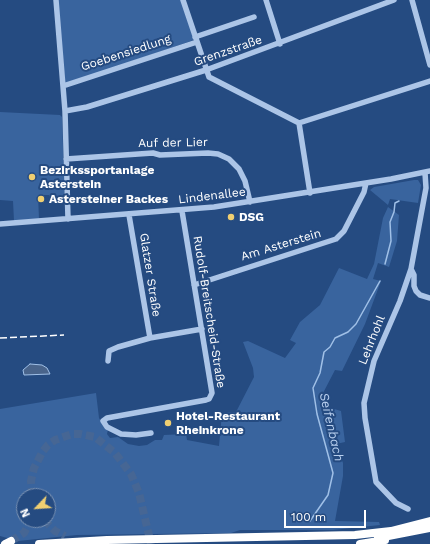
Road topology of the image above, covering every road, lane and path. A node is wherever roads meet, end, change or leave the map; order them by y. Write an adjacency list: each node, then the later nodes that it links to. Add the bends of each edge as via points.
1 (56, 0): 12 (street)
2 (183, 0): 7 (street)
3 (266, 0): 8 (street)
4 (394, 0): 8 (street, Grenzstraße)
5 (412, 0): 9 (street)
6 (254, 17): 7 (street, Goebensiedlung)
7 (196, 40): 10 (street); 12 (street, Goebensiedlung)
8 (280, 44): 10 (street, Grenzstraße)
9 (430, 65)
10 (206, 70): 13 (street, Grenzstraße, via 87,107); 14 (street, via 209,76)
11 (430, 82): 14 (street)
12 (63, 86): 13 (street)
13 (65, 111): 15 (street)
14 (299, 124): 18 (street)
15 (66, 159): 19 (street, Auf der Lier, via 153,153 218,154 239,169); 22 (street)
16 (428, 172): 17 (street, Lindenallee); 24 (street, Lehrhohl)
17 (366, 183): 18 (street, Lindenallee); 25 (street, Am Asterstein, via 344,231 336,239)
18 (310, 192): 19 (street, Lindenallee)
19 (250, 202): 20 (street, Lindenallee)
20 (182, 211): 21 (street, Lindenallee); 25 (street, Rudolf-Breitscheid-Straße)
21 (129, 215): 22 (street, Lindenallee); 28 (street, Glatzer Straße)
22 (68, 219): 23 (street, Lindenallee)
23 (0, 224)
24 (410, 269): 26 (street, via 414,275 416,292); 31 (street, Lehrhohl, via 400,301 374,360 364,410 376,482 396,503)
25 (194, 285): 27 (street, Rudolf-Breitscheid-Straße)
26 (430, 298)
27 (202, 329): 28 (street); 30 (street, Rudolf-Breitscheid-Straße, via 212,393 209,398 104,421 107,426 121,434 136,436)
28 (150, 338): 29 (street, via 111,350 108,353)
29 (108, 361)
30 (151, 433)
31 (408, 509)
32 (430, 521): 36 (highway, via 391,531 355,535)
33 (430, 528): 34 (highway)
34 (413, 532): 38 (highway, via 382,538 334,541); 39 (highway, via 393,539)
35 (65, 536): 36 (highway)
36 (83, 541): 37 (highway)
37 (39, 544)
38 (110, 544)
39 (360, 544)

